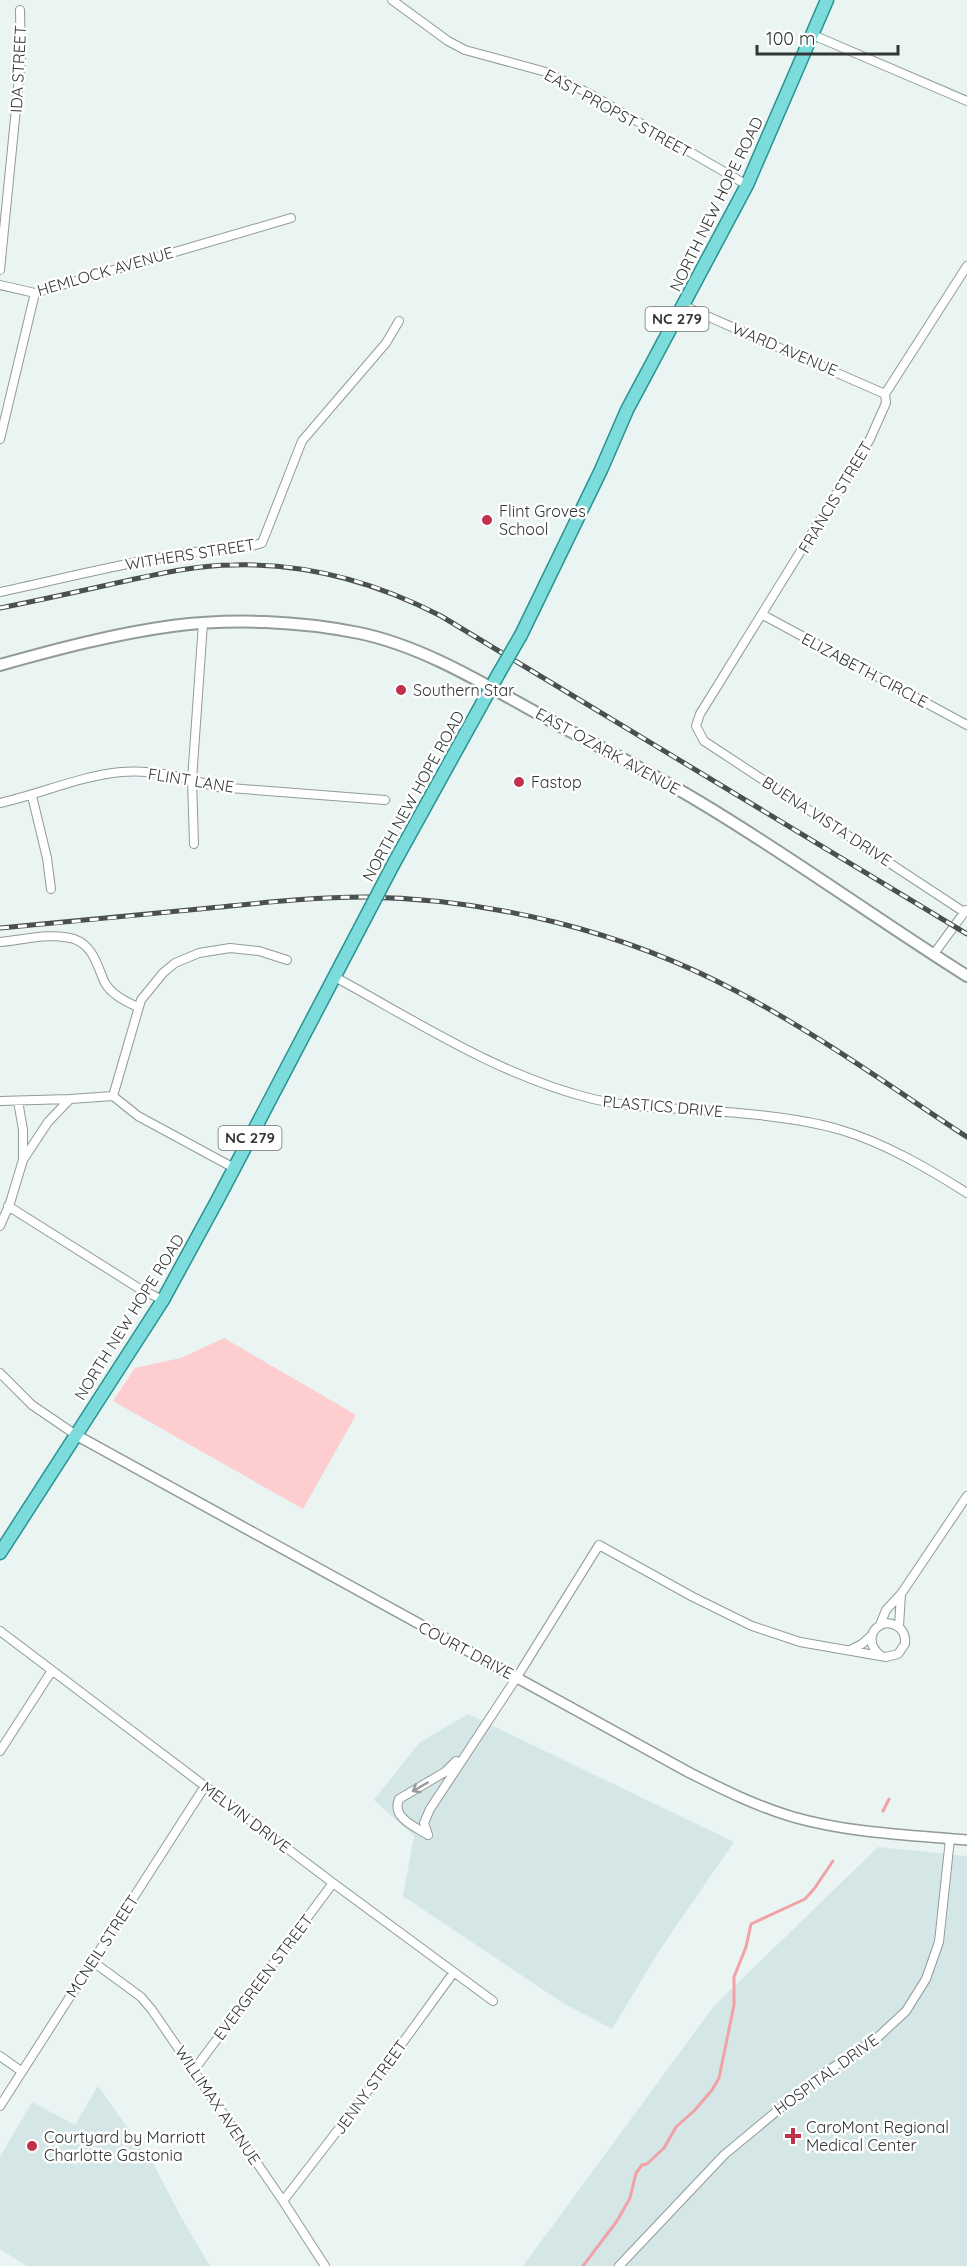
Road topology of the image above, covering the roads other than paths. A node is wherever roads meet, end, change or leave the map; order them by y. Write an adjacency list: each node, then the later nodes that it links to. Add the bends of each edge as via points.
1 (392, 0): 6 (street, EAST PROPST STREET, via 465,50 546,72)
2 (827, 0): 4 (main road, NORTH NEW HOPE ROAD / NC 279)
3 (20, 10): 9 (street, IDA STREET, via 21,58)
4 (813, 35): 5 (street); 6 (main road, NORTH NEW HOPE ROAD / NC 279)
5 (967, 101)
6 (747, 185): 12 (main road, NORTH NEW HOPE ROAD / NC 279)
7 (291, 218): 11 (street, HEMLOCK AVENUE)
8 (967, 266): 14 (street, FRANCIS STREET)
9 (0, 270)
10 (0, 285): 11 (street, HEMLOCK AVENUE)
11 (35, 293): 15 (street)
12 (684, 306): 14 (street, WARD AVENUE); 21 (main road, NORTH NEW HOPE ROAD / NC 279, bridge, via 627,410)
13 (399, 321): 17 (street, WITHERS STREET, via 386,344 302,441 262,543 130,562)
14 (885, 394): 18 (street, FRANCIS STREET, via 886,403 870,439)
15 (1, 429): 16 (street)
16 (0, 439)
17 (0, 592)
18 (763, 615): 22 (street, ELIZABETH CIRCLE); 23 (street, FRANCIS STREET)
19 (203, 623): 20 (main road, EAST OZARK AVENUE, via 112,637); 21 (main road, EAST OZARK AVENUE, via 283,624 361,633); 24 (street)
20 (0, 665)
21 (492, 687): 32 (main road, EAST OZARK AVENUE, via 702,804); 35 (main road, NORTH NEW HOPE ROAD / NC 279, bridge)
22 (967, 725)
23 (696, 726): 30 (street, BUENA VISTA DRIVE, via 704,741)
24 (192, 780): 25 (street, FLINT LANE, via 122,772); 26 (street, FLINT LANE, via 217,787); 28 (street)
25 (32, 796): 27 (street, FLINT LANE); 29 (street)
26 (385, 800)
27 (0, 803)
28 (194, 844)
29 (51, 889)
30 (966, 910): 32 (street)
31 (0, 942): 36 (street, via 47,937 75,939 93,954 113,993)
32 (933, 955): 34 (main road, EAST OZARK AVENUE)
33 (287, 960): 36 (street, via 245,949 199,953 163,973)
34 (967, 976)
35 (335, 977): 42 (main road, NORTH NEW HOPE ROAD / NC 279); 43 (street, PLASTICS DRIVE, via 482,1058 554,1089 629,1105 736,1112 826,1126 880,1145)
36 (138, 1007): 37 (street)
37 (113, 1096): 38 (street); 42 (street, via 138,1116)
38 (70, 1100): 40 (street); 41 (street, via 48,1122)
39 (0, 1101): 40 (street)
40 (18, 1101): 41 (street)
41 (23, 1160): 44 (street)
42 (234, 1168): 46 (main road, NORTH NEW HOPE ROAD / NC 279)
43 (967, 1193)
44 (8, 1206): 45 (street); 46 (street)
45 (0, 1226)
46 (163, 1300): 48 (main road, NORTH NEW HOPE ROAD / NC 279)
47 (0, 1373): 48 (street, COURT DRIVE, via 32,1405)
48 (76, 1435): 50 (main road, NORTH NEW HOPE ROAD / NC 279); 59 (street, COURT DRIVE)
49 (967, 1496): 51 (street)
50 (0, 1553)
51 (902, 1594): 52 (street, via 886,1610); 53 (street)
52 (880, 1625): 53 (street); 55 (street)
53 (899, 1626): 57 (street, via 906,1637 903,1650 892,1657)
54 (0, 1631): 58 (street, MELVIN DRIVE)
55 (871, 1636): 56 (street); 57 (street)
56 (850, 1650): 57 (street); 59 (street, via 800,1642 752,1626 599,1545)
57 (880, 1655)
58 (51, 1672): 60 (street); 62 (street, MELVIN DRIVE)
59 (517, 1677): 61 (street); 63 (street, COURT DRIVE, via 690,1773 765,1808 836,1827)
60 (0, 1751)
61 (466, 1752): 61 (street, one-way to 61, via 445,1772 399,1799 396,1805 400,1815 428,1835 424,1822)
62 (204, 1786): 65 (street, MELVIN DRIVE); 66 (street, MCNEIL STREET)
63 (950, 1839): 64 (street, COURT DRIVE); 75 (street, HOSPITAL DRIVE, via 936,1953 926,1979 906,2011 878,2037 796,2095 724,2155)
64 (967, 1840)
65 (333, 1883): 67 (street, MELVIN DRIVE); 70 (street, EVERGREEN STREET)
66 (92, 1961): 70 (street, WILLIMAX AVENUE, via 141,1997); 71 (street, MCNEIL STREET)
67 (454, 1971): 68 (street, MELVIN DRIVE); 73 (street, JENNY STREET)
68 (493, 2001)
69 (0, 2056): 71 (street)
70 (194, 2070): 73 (street, WILLIMAX AVENUE)
71 (21, 2071): 72 (street, MCNEIL STREET)
72 (0, 2106)
73 (283, 2201): 74 (street, WILLIMAX AVENUE)
74 (325, 2266)
75 (619, 2266)

